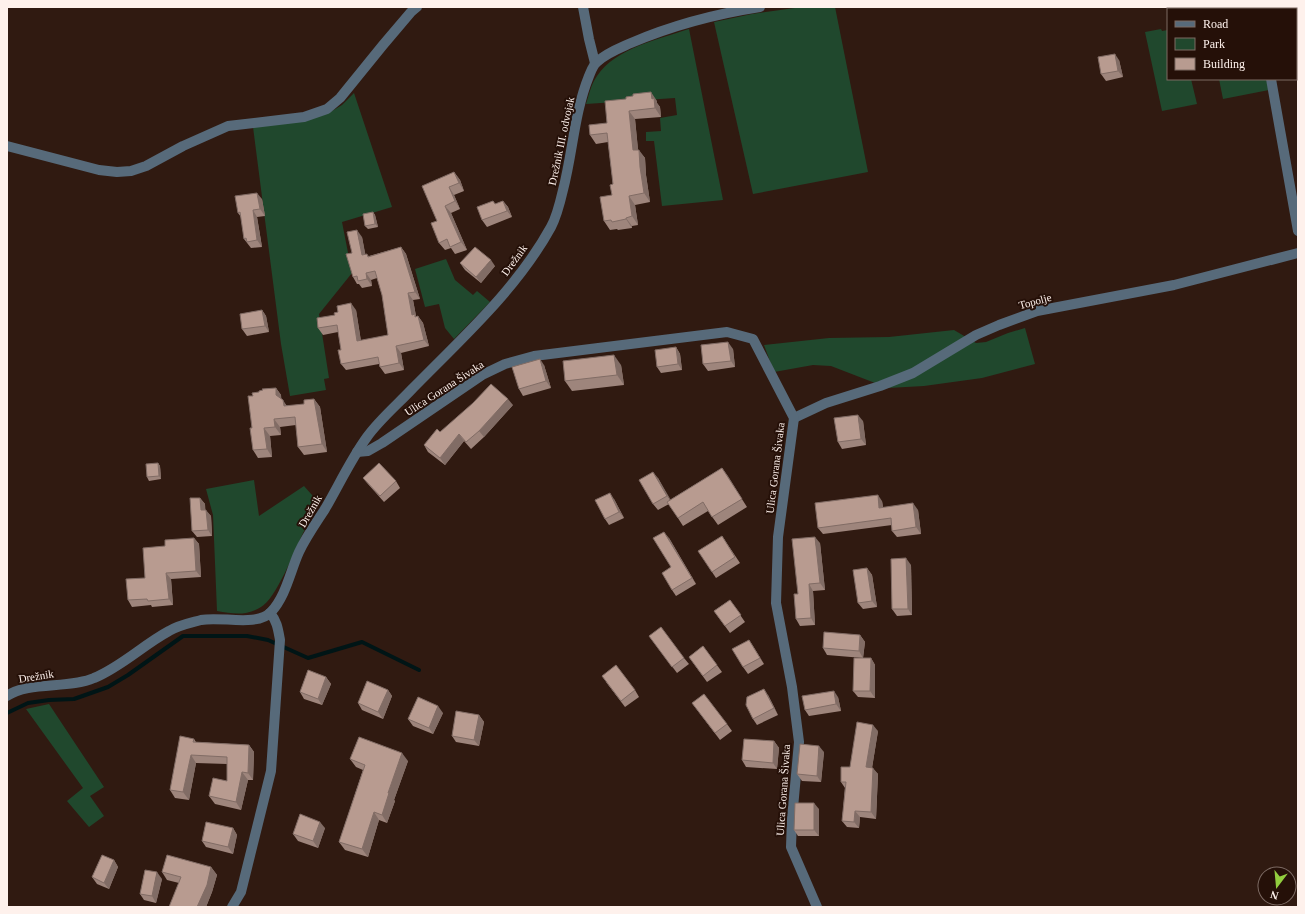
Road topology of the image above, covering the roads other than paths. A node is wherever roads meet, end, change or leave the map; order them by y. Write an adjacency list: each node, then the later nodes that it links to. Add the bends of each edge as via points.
1 (417, 7): 6 (street, via 340,98 327,108 304,117 228,126 131,171 100,170)
2 (584, 7): 4 (street)
3 (760, 7): 4 (street, via 683,23 624,46)
4 (595, 63): 7 (street, Drežnik III. odvojak, via 584,89 576,121)
5 (1271, 80): 8 (street)
6 (7, 146)
7 (559, 208): 11 (street, Drežnik, via 532,256 503,295 369,433)
8 (1298, 231)
9 (1298, 253): 10 (street, Topolje, via 1174,285 1037,311 976,335 913,373 826,403)
10 (794, 418): 11 (street, Ulica Gorana Šivaka, via 753,339 727,332 534,356 505,364 482,375 382,443 368,451); 15 (street, Ulica Gorana Šivaka, via 778,537 776,603 792,687 799,742 791,847)
11 (357, 452): 12 (street, Drežnik, via 300,551 282,595)
12 (270, 613): 13 (street, Drežnik, via 264,618 252,621 212,619 186,624 170,630 114,668 92,679 70,684 40,686); 14 (street, via 275,619 280,640 271,771 241,892)
13 (7, 696)
14 (232, 907)
15 (817, 907)

